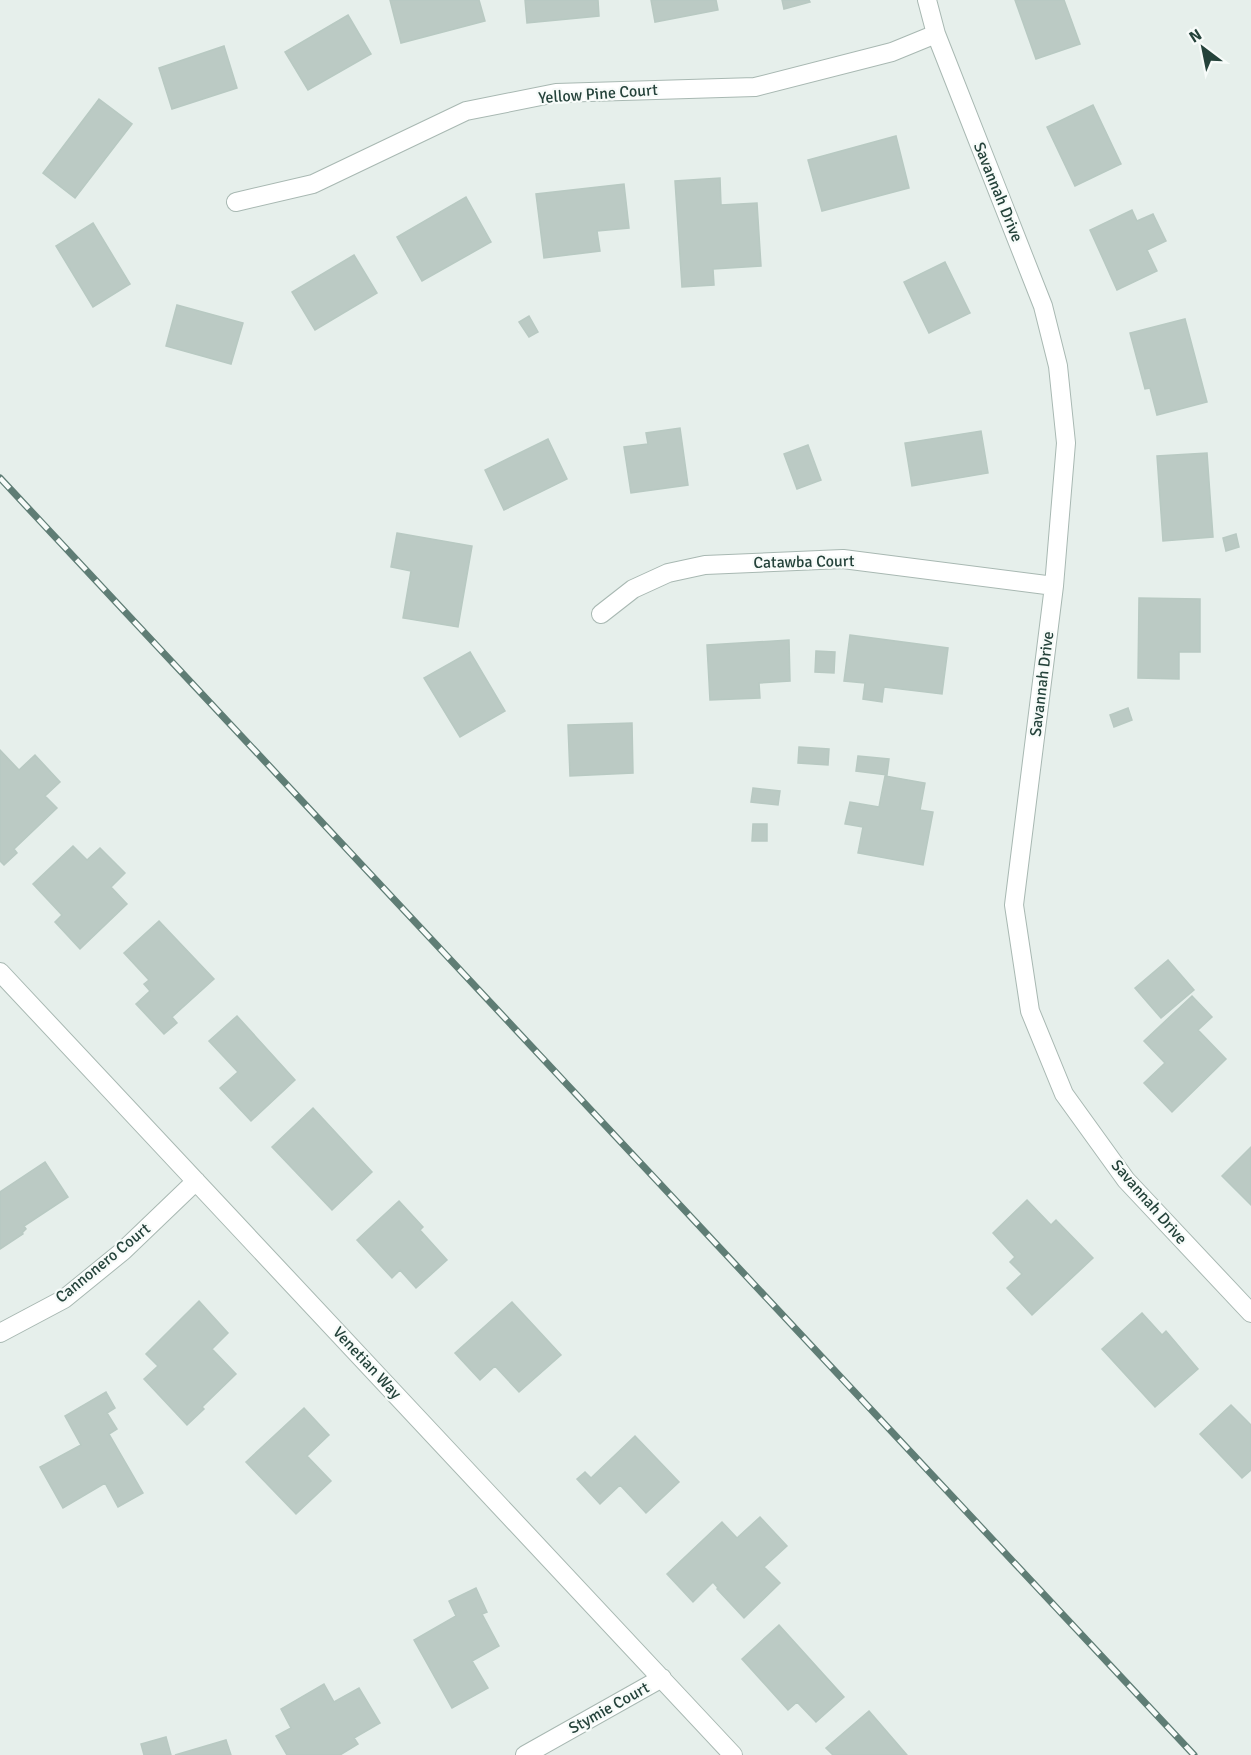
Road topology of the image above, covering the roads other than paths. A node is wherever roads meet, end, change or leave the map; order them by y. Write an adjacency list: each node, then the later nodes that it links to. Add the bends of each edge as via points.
1 (927, 0): 2 (street, Savannah Drive)
2 (936, 34): 3 (street, Yellow Pine Court, via 892,52 755,87 556,93 466,111 313,184); 4 (street, Savannah Drive, via 1043,306 1058,366 1066,443)
3 (236, 202)
4 (1054, 586): 5 (street, Catawba Court, via 843,559 705,565 668,573 633,589); 8 (street, Savannah Drive, via 1014,905 1030,1011 1064,1094 1126,1180)
5 (602, 614)
6 (0, 972): 7 (street, Venetian Way)
7 (196, 1181): 9 (street, Cannonero Court, via 123,1251 64,1299); 10 (street, Venetian Way)
8 (1251, 1313)
9 (0, 1333)
10 (662, 1678): 11 (street, Stymie Court); 12 (street, Venetian Way)
11 (525, 1755)
12 (733, 1755)

